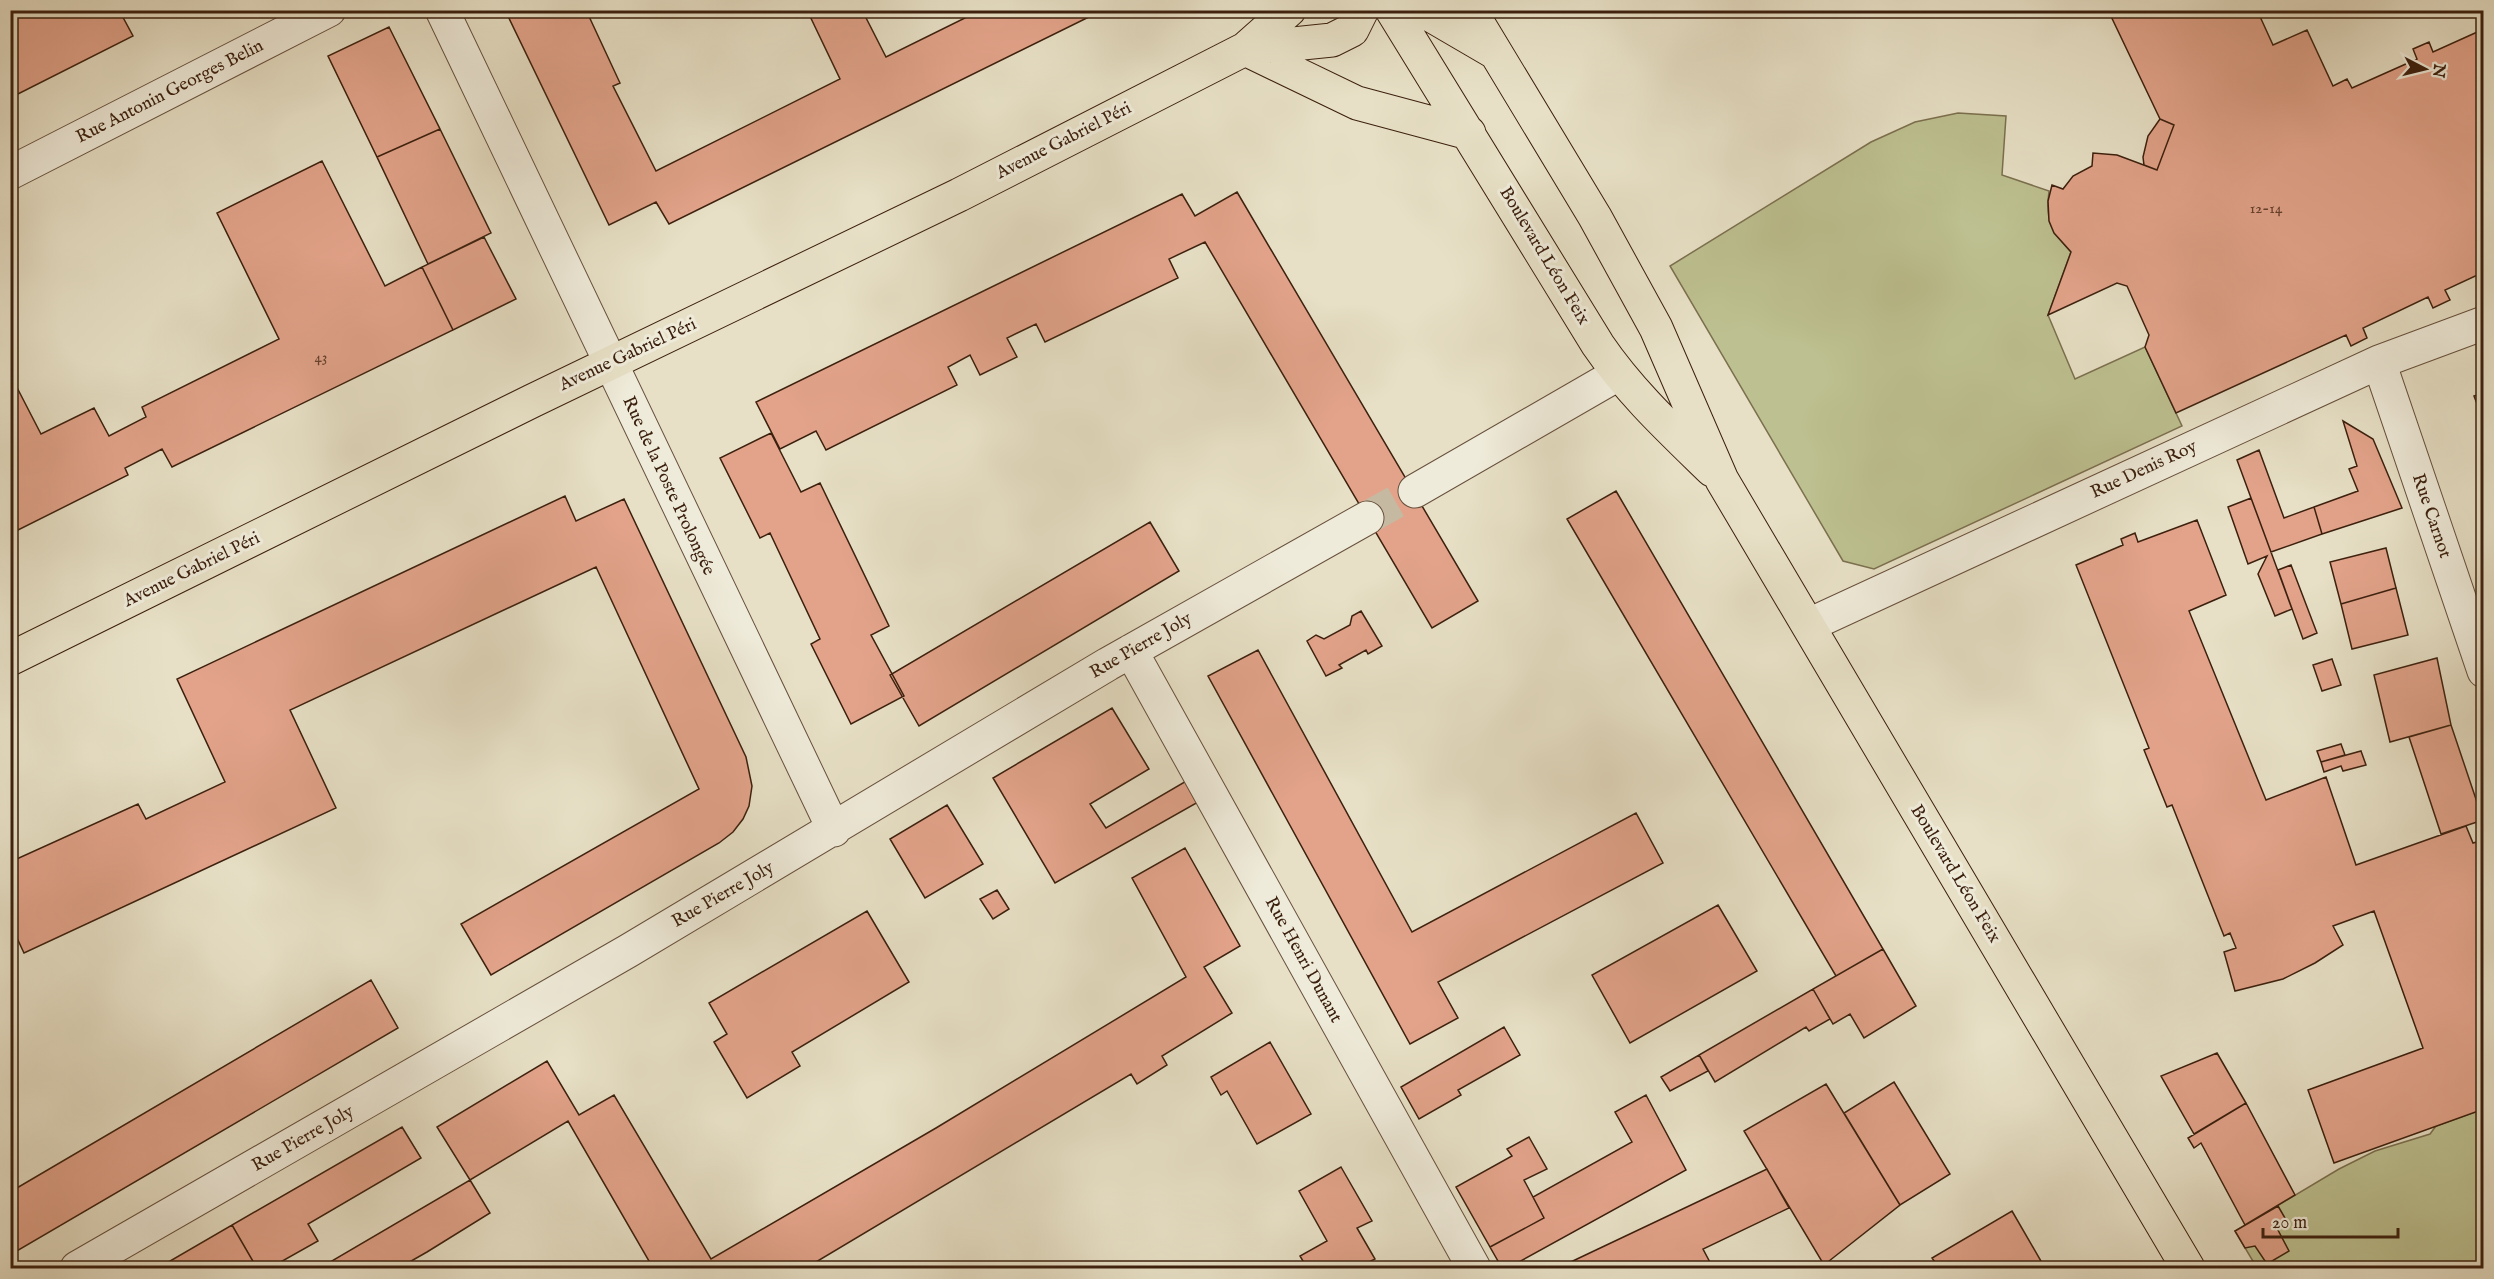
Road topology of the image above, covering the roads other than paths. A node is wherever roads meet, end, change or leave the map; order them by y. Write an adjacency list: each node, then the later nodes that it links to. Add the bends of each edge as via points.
1 (329, 10): 11 (street, Rue Antonin Georges Belin)
2 (442, 10): 14 (street, Rue de la Poste Prolongée)
3 (1289, 10): 8 (main road, Avenue Gabriel Péri)
4 (1362, 10): 8 (main road, Avenue Gabriel Péri, via 1352,30 1332,40)
5 (1392, 10): 10 (main road, Boulevard Léon Feix)
6 (1422, 10): 9 (main road)
7 (1470, 10): 9 (main road, Boulevard Léon Feix)
8 (1245, 49): 10 (main road, via 1357,103); 14 (main road, Avenue Gabriel Péri, via 958,195)
9 (1498, 55): 16 (main road, Boulevard Léon Feix, via 1656,328)
10 (1469, 133): 15 (main road, Boulevard Léon Feix)
11 (10, 173)
12 (2484, 323): 13 (street, Rue Denis Roy)
13 (2379, 362): 19 (street, Rue Denis Roy); 22 (street, Rue Carnot)
14 (611, 364): 21 (main road, Avenue Gabriel Péri); 23 (street, Rue de la Poste Prolongée)
15 (1618, 374): 16 (main road, Boulevard Léon Feix); 17 (street)
16 (1722, 480): 19 (main road, Boulevard Léon Feix)
17 (1415, 491)
18 (1367, 518): 20 (street, Rue Pierre Joly)
19 (1809, 625): 26 (main road, Boulevard Léon Feix)
20 (1131, 651): 23 (street, Rue Pierre Joly); 25 (street, Rue Henri Dunant)
21 (10, 659)
22 (2484, 671)
23 (834, 830): 24 (street, Rue Pierre Joly)
24 (77, 1269)
25 (1474, 1269)
26 (2188, 1269)

